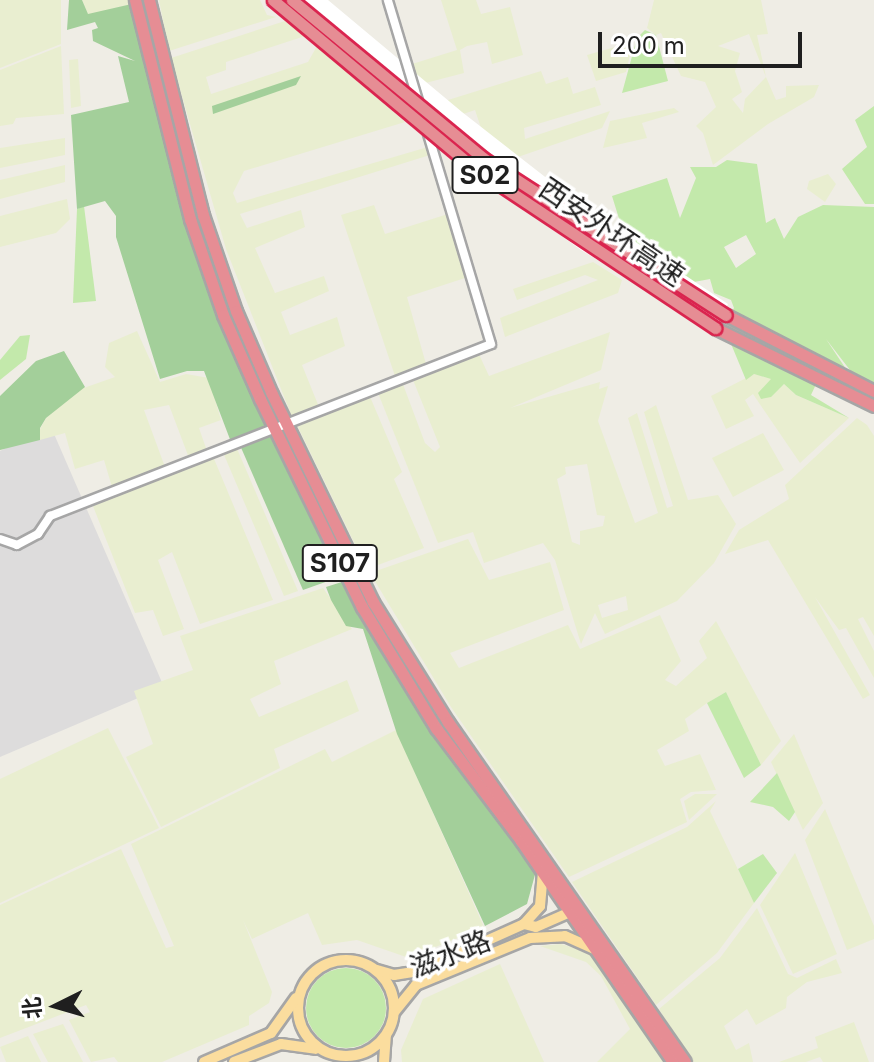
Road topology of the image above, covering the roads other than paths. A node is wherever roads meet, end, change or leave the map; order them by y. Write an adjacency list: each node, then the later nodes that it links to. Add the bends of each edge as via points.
1 (135, 0): 9 (highway, S107, via 190,219 223,315)
2 (149, 0): 8 (highway, S107, via 203,215 236,311)
3 (273, 0): 7 (highway, 西安外环高速 / S02, bridge, via 473,167 715,328)
4 (292, 0): 6 (highway, 西安外环高速 / S02, bridge, via 483,158 726,315)
5 (388, 0): 8 (street, via 491,344)
6 (874, 391)
7 (874, 406)
8 (286, 423): 9 (street); 12 (highway, S107, via 373,602)
9 (275, 430): 10 (street, via 50,516 38,534 17,545); 11 (highway, S107, via 370,620 436,728)
10 (0, 539)
11 (542, 871): 12 (highway, S107); 13 (main road, via 542,900)
12 (575, 910): 14 (main road); 16 (highway, S107); 28 (highway, S107)
13 (524, 924): 14 (main road); 17 (main road, 滋水路, via 419,971 394,975)
14 (536, 927): 15 (main road)
15 (530, 938): 16 (main road, via 565,936); 19 (main road, 滋水路, via 416,985)
16 (597, 950): 27 (highway, S107)
17 (375, 969): 18 (main road, via 360,962 328,963); 19 (main road, via 393,997)
18 (303, 986): 21 (main road, via 301,1028); 23 (main road, via 271,1033)
19 (394, 1013): 20 (main road)
20 (389, 1029): 22 (main road, via 367,1052); 26 (main road)
21 (322, 1050): 22 (main road); 24 (main road, via 281,1044)
22 (336, 1056): 25 (main road)
23 (204, 1062)
24 (234, 1062)
25 (349, 1062)
26 (384, 1062)
27 (673, 1062)
28 (685, 1062)

